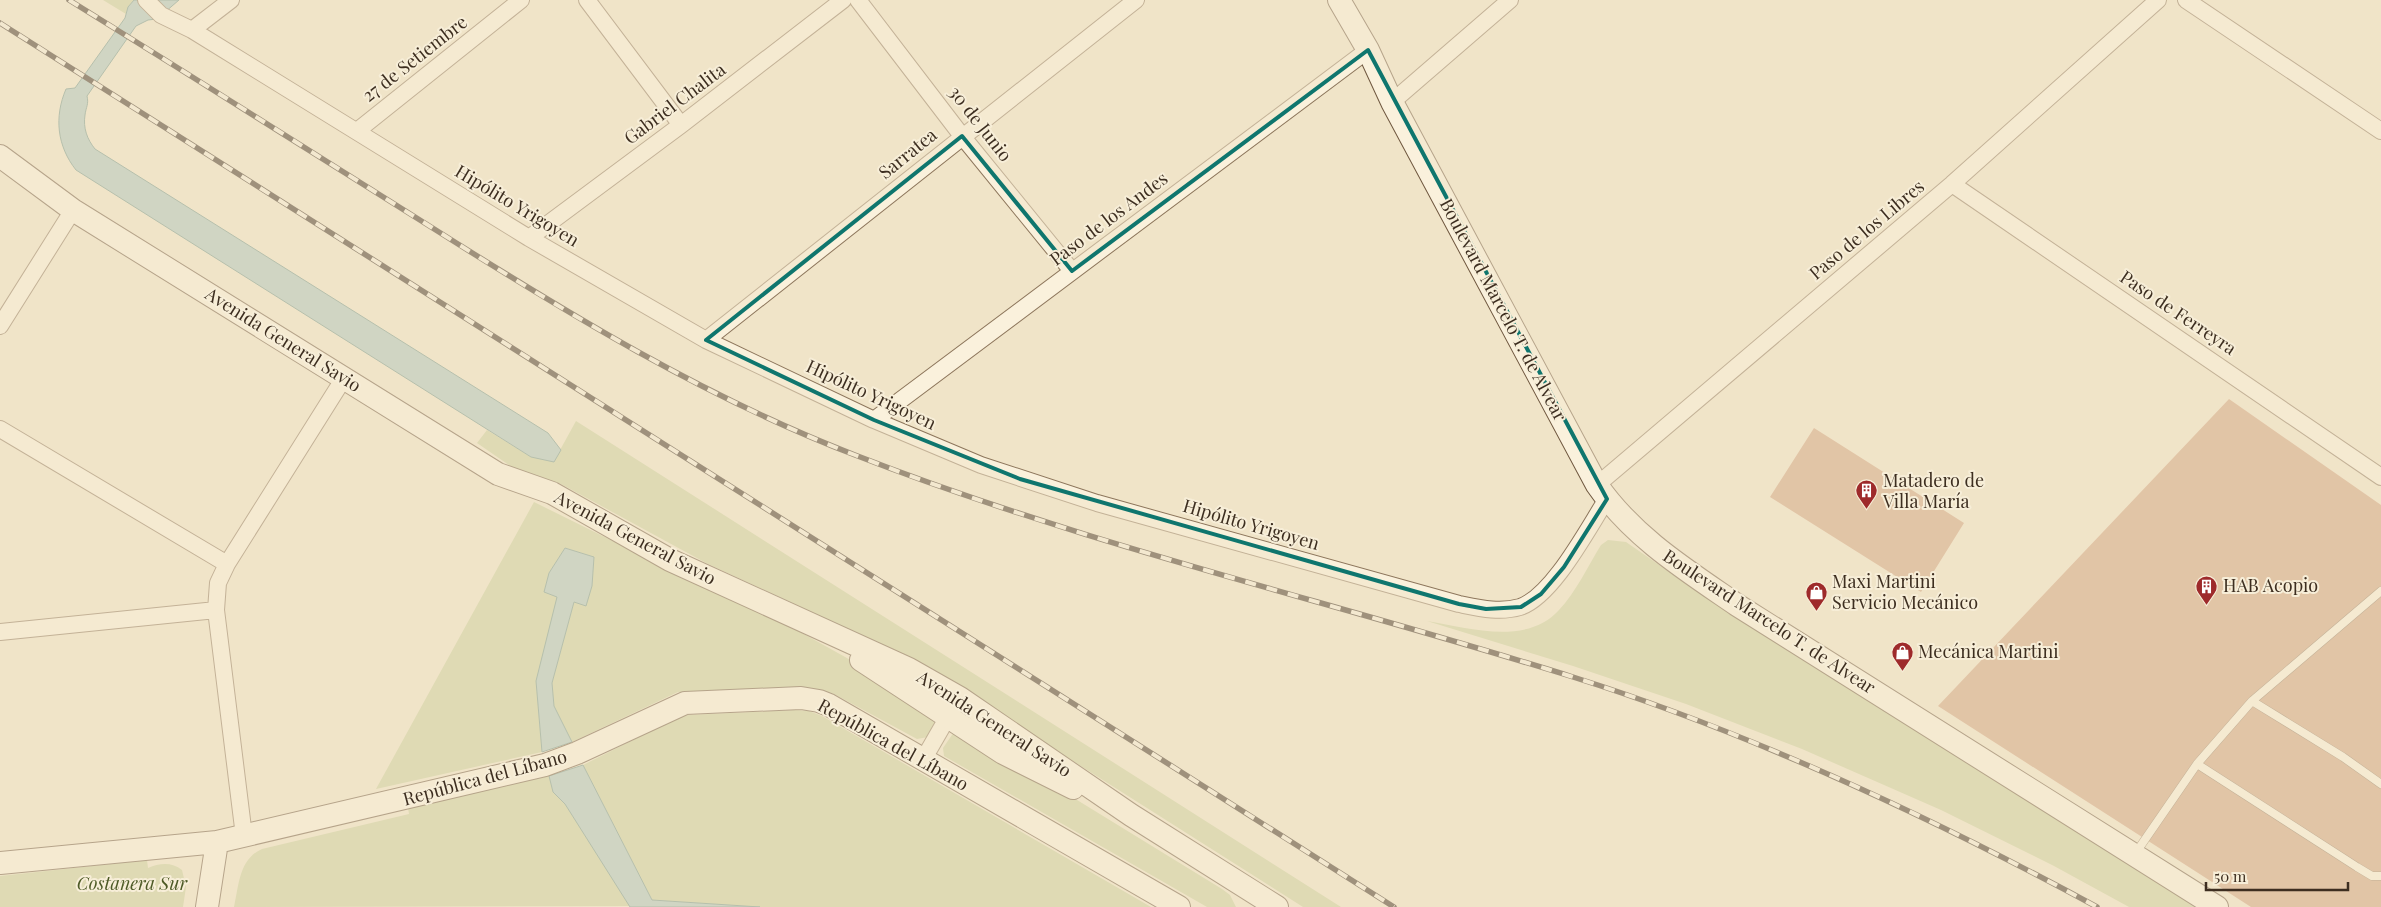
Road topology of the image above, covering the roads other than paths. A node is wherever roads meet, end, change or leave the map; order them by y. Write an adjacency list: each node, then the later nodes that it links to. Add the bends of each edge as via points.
1 (146, 0): 12 (street, Hipólito Yrigoyen, via 161,15)
2 (232, 0): 12 (street)
3 (521, 0): 16 (street, 27 de Setiembre)
4 (587, 0): 15 (street)
5 (843, 0): 15 (street, Gabriel Chalita)
6 (858, 0): 18 (street, 30 de Junio)
7 (1136, 0): 18 (street, Sarratea)
8 (1339, 0): 13 (main road, Boulevard Marcelo T. de Alvear)
9 (1510, 0): 14 (street)
10 (2158, 0): 20 (street, Paso de los Libres)
11 (2186, 0): 17 (street)
12 (192, 30): 16 (street, Hipólito Yrigoyen)
13 (1368, 50): 14 (main road, Boulevard Marcelo T. de Alvear); 23 (street, Paso de los Andes)
14 (1392, 102): 30 (main road, Boulevard Marcelo T. de Alvear)
15 (681, 125): 22 (street, Gabriel Chalita)
16 (356, 131): 22 (street, Hipólito Yrigoyen)
17 (2381, 131)
18 (962, 136): 23 (street, 30 de Junio); 25 (street, Sarratea)
19 (0, 156): 21 (main road, Avenida General Savio)
20 (1952, 184): 29 (street, Paso de Ferreyra); 30 (street, Paso de los Libres)
21 (73, 210): 24 (street); 26 (main road, Avenida General Savio)
22 (529, 238): 25 (street, Hipólito Yrigoyen)
23 (1072, 271): 27 (street, Paso de los Andes)
24 (0, 326)
25 (706, 340): 27 (street, Hipólito Yrigoyen)
26 (344, 378): 31 (street); 36 (main road, Avenida General Savio, via 498,474 552,493 670,560 776,610 869,664)
27 (874, 420): 30 (street, Hipólito Yrigoyen, via 981,465 1097,503 1486,609 1521,607 1541,594 1564,567)
28 (0, 429): 31 (street)
29 (2381, 477)
30 (1602, 492): 42 (main road, Boulevard Marcelo T. de Alvear, via 1621,517 1690,574)
31 (227, 564): 33 (street, via 218,583)
32 (2381, 591): 35 (lane)
33 (216, 610): 34 (street); 40 (street)
34 (0, 632)
35 (2252, 701): 38 (lane); 39 (lane)
36 (954, 707): 37 (street); 46 (main road, Avenida General Savio, via 1022,764 1131,815)
37 (923, 760): 40 (main road, República del Líbano, via 819,701 801,698 685,703 545,765); 47 (main road, República del Líbano)
38 (2197, 764): 42 (lane); 44 (lane, via 2357,867 2372,876)
39 (2381, 784)
40 (244, 836): 41 (main road, República del Líbano)
41 (217, 842): 43 (main road, República del Líbano); 45 (main road)
42 (2134, 856): 48 (main road, Boulevard Marcelo T. de Alvear)
43 (0, 863)
44 (2381, 876)
45 (208, 904)
46 (1267, 904)
47 (1179, 907)
48 (2217, 907)

